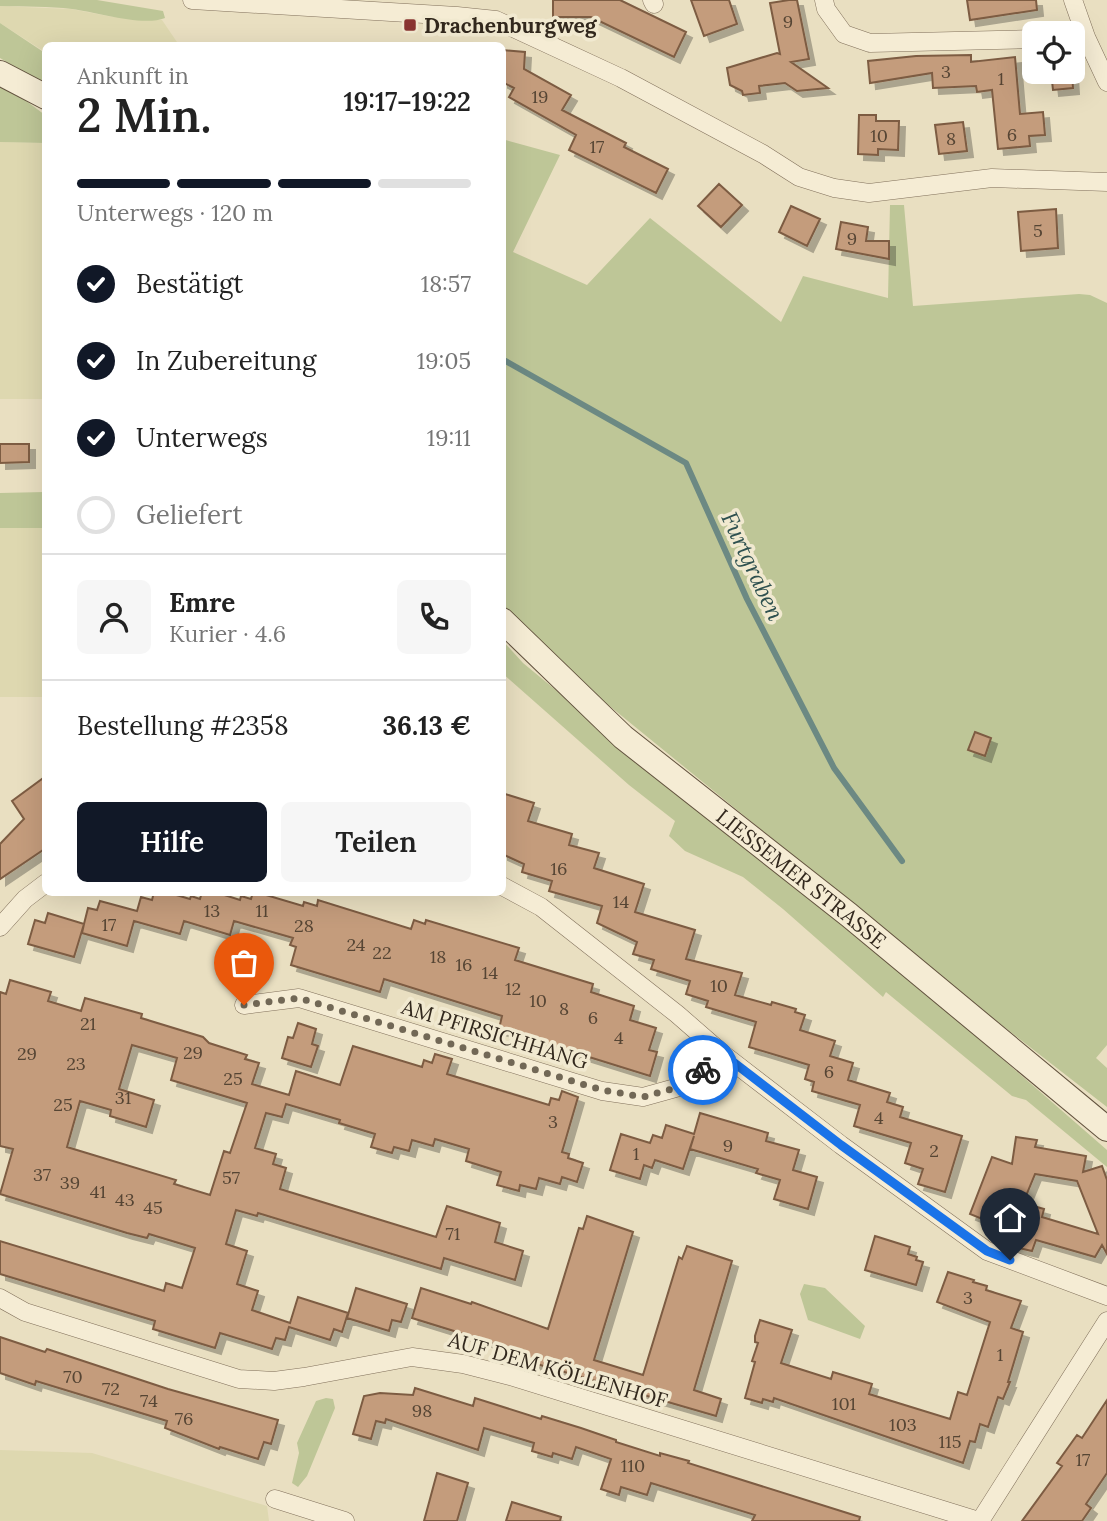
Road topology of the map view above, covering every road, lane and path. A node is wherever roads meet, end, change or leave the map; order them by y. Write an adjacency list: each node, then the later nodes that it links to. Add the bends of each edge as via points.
1 (192, 0): 4 (street)
2 (824, 0): 6 (street, via 844,34 870,43)
3 (1073, 0): 5 (street)
4 (455, 8): 11 (street, via 496,20 621,78 799,177 834,188 869,193 992,178)
5 (1076, 21)
6 (1022, 39)
7 (1085, 47): 9 (street)
8 (0, 73): 10 (street)
9 (1107, 82)
10 (42, 95)
11 (1107, 182)
12 (506, 624): 18 (street, LIESSEMER STRASSE, via 623,737 849,915)
13 (42, 886): 15 (street)
14 (506, 888): 17 (street, via 541,907)
15 (0, 927)
16 (244, 1005): 17 (street, AM PFIRSICHHANG, via 299,998 602,1090 643,1097 679,1087)
17 (724, 1055): 19 (street, via 987,1251)
18 (1107, 1129)
19 (1107, 1296)
20 (0, 1298): 24 (street, AUF DEM KÖLLENHOF, via 25,1312 239,1379 284,1380 412,1357 463,1364)
21 (1107, 1321): 24 (street)
22 (275, 1499): 23 (street)
23 (345, 1521)
24 (980, 1521)

